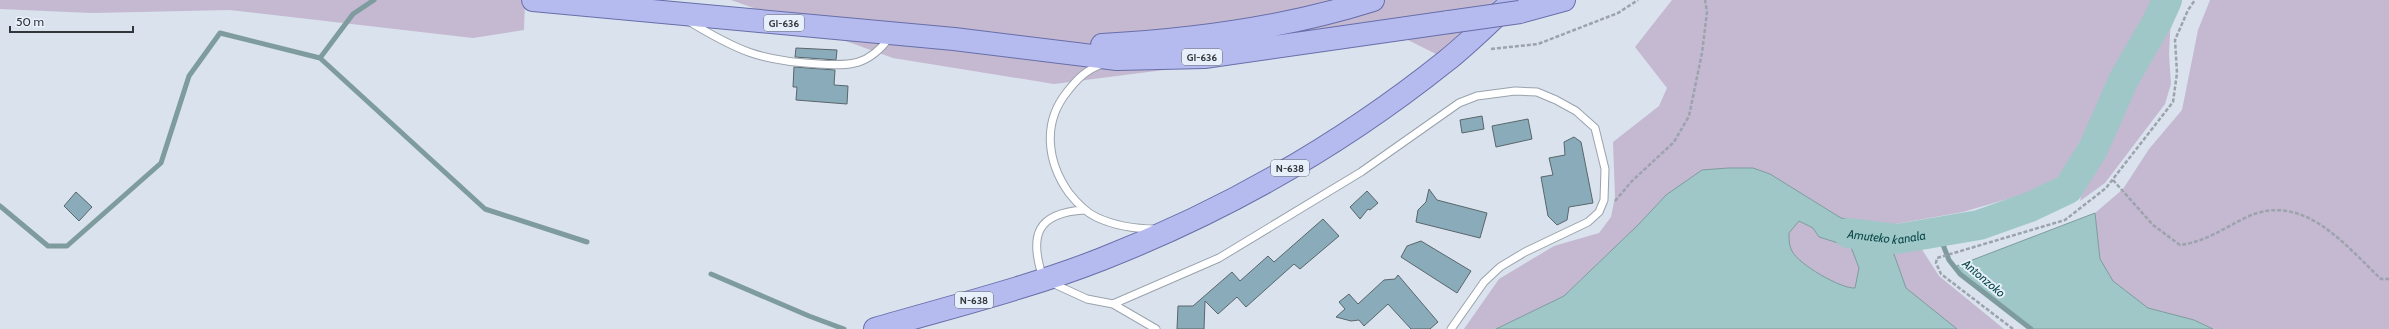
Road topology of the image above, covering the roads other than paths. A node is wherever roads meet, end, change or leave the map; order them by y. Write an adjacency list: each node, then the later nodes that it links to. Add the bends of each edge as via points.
1 (533, 0): 4 (main road, GI-636)
2 (1372, 0): 8 (main road, GI-636, via 1336,12 1177,41 1101,45)
3 (1564, 0): 5 (main road, GI-636)
4 (604, 3): 6 (main road, GI-636)
5 (1517, 6): 9 (main road, GI-636, bridge, via 1449,22 1204,57); 11 (main road, N-638, via 1351,131 1249,193)
6 (676, 13): 7 (main road, GI-636); 7 (lane, via 725,43 758,57 786,62 848,66 868,59 880,50)
7 (893, 33): 8 (main road, GI-636)
8 (954, 39): 9 (main road, GI-636)
9 (1117, 59): 10 (lane, via 1096,66 1080,76 1060,100 1050,127 1050,153 1059,178)
10 (1084, 210): 11 (lane, via 1119,225 1139,229); 12 (lane, via 1067,211 1047,220 1038,230 1036,259)
11 (1176, 228): 12 (main road, N-638, via 1100,260)
12 (1044, 279): 13 (lane, via 1088,299); 14 (main road, N-638)
13 (1113, 304): 15 (lane); 16 (lane, via 1219,258 1361,172 1459,102 1478,96 1515,91 1537,92 1576,111 1595,128 1605,169 1604,200 1599,212 1588,222 1500,266 1484,282)
14 (875, 329)
15 (1156, 329)
16 (1451, 329)

